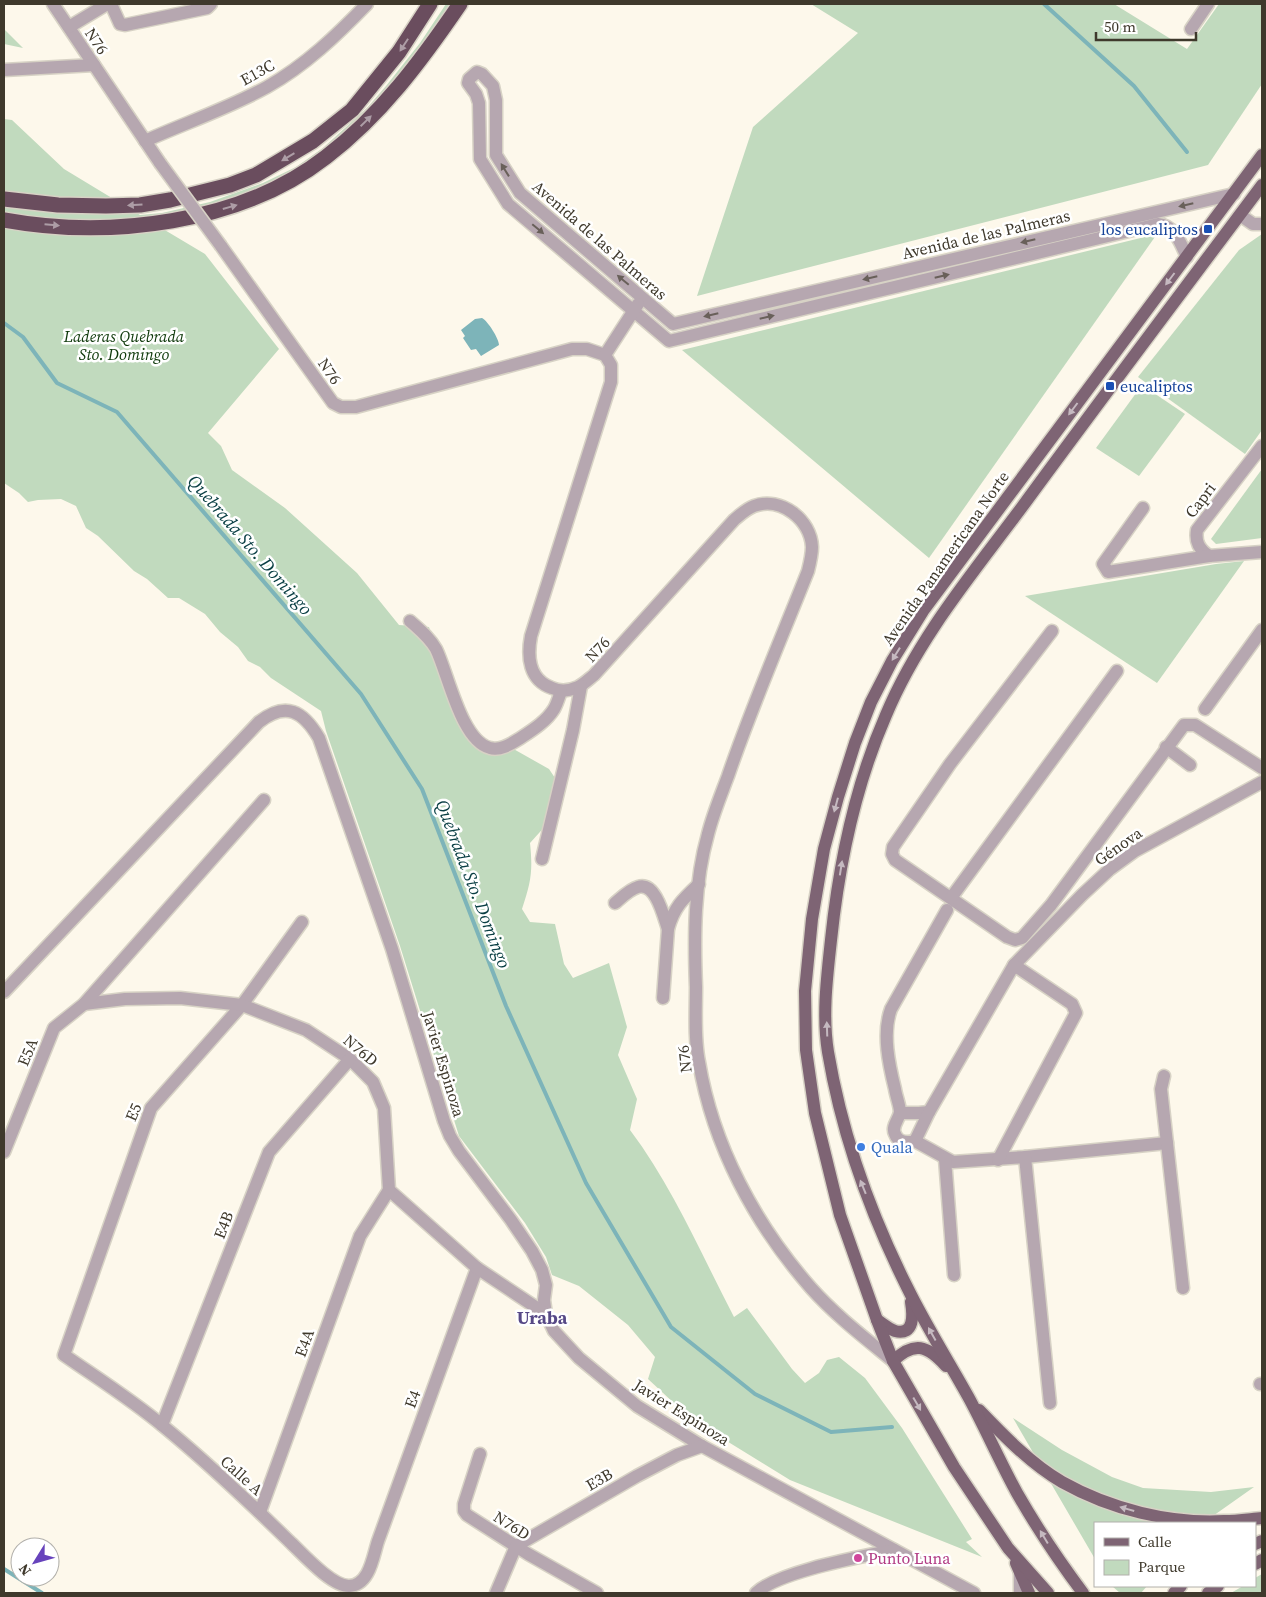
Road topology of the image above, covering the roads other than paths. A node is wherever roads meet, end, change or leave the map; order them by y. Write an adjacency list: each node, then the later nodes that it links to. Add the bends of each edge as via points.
1 (53, 4): 8 (street, N76)
2 (109, 4): 3 (street, via 120,24 125,25 207,8); 8 (street)
3 (211, 4)
4 (367, 4): 12 (street, E13C, via 330,42 268,86)
5 (430, 4): 16 (highway, one-way to 16, via 399,52 352,110 314,141 256,175 230,185 140,204 58,205)
6 (460, 4): 18 (highway, one-way to 6, via 104,228 137,226 180,220 247,202 271,191 326,157 389,99)
7 (1208, 4): 9 (street)
8 (68, 28): 10 (street, N76)
9 (1191, 29)
10 (94, 65): 11 (street); 12 (street, N76)
11 (4, 70)
12 (145, 141): 23 (street, N76, bridge, via 333,403 341,407 356,407 572,349 587,349)
13 (1262, 156): 15 (main road, Avenida Panamericana Norte)
14 (1262, 185): 17 (main road, Avenida Panamericana Norte)
15 (1234, 194): 20 (main road, Avenida Panamericana Norte); 21 (street, Avenida de las Palmeras, one-way to 21, via 673,324)
16 (4, 199)
17 (1240, 215): 19 (street, via 1253,224); 64 (main road, Avenida Panamericana Norte, one-way to 17, via 860,1179 839,1106 827,1047 826,993 833,923 844,853 871,750 887,710 938,620)
18 (4, 220)
19 (1262, 224)
20 (1186, 257): 22 (street, Avenida de las Palmeras, one-way to 20, via 669,341 1158,224 1173,230); 67 (main road, Avenida Panamericana Norte, one-way to 67, via 923,611 871,702 838,797 824,849 812,918 805,991 806,1050 815,1113 840,1214)
21 (642, 297): 22 (street); 22 (street, Avenida de las Palmeras, one-way to 22, via 520,193 496,155 493,86 477,72 469,78 468,83 479,103 480,159 508,204)
22 (634, 310): 23 (street)
23 (605, 355): 33 (street, via 611,365 611,382 529,649 530,665 539,680 545,686)
24 (1262, 446): 27 (street, Capri, via 1197,530 1197,544)
25 (1143, 508): 27 (street, via 1103,564 1108,572)
26 (1262, 552): 27 (street)
27 (1209, 556)
28 (410, 621): 33 (street, via 432,641 465,723 482,744 490,748 511,744 543,721 554,709)
29 (1262, 630): 34 (street)
30 (1052, 631): 43 (street, via 950,764 893,847 895,860)
31 (1118, 671): 43 (street)
32 (581, 686): 33 (street, N76); 40 (street); 41 (street, N76, via 602,668 743,512 766,504 782,507 796,514 805,524 812,547 808,570 738,745 707,835)
33 (561, 691)
34 (1205, 709)
35 (1166, 747): 36 (street); 37 (street, via 1181,728 1192,724); 43 (street, via 1052,905 1022,938 1006,937)
36 (1190, 765)
37 (1262, 768)
38 (1262, 782): 46 (street, Génova, via 1135,851 1109,870)
39 (264, 800): 49 (street, E5A)
40 (542, 860)
41 (699, 884): 45 (street, via 679,903); 69 (street, N76, via 694,950 698,1060 724,1150 748,1201 772,1240 812,1289)
42 (614, 903): 45 (street, via 638,886 644,887 654,893)
43 (949, 904): 54 (street, via 887,1019 887,1048)
44 (302, 922): 50 (street, E5)
45 (668, 929): 48 (street)
46 (1014, 965): 53 (street, Génova); 60 (street, via 1072,1004 1076,1012)
47 (4, 992): 66 (street, Javier Espinoza, via 259,722 279,711 302,716 319,738 392,949 450,1136 532,1251 546,1285)
48 (663, 998)
49 (84, 1004): 50 (street, N76D, via 180,998); 57 (street, E5A, via 54,1028)
50 (242, 1005): 51 (street, N76D, via 306,1030); 68 (street, E5, via 151,1108)
51 (350, 1059): 61 (street, N76D, via 373,1082 384,1108); 73 (street, E4B, via 269,1152)
52 (1164, 1076): 56 (street, via 1161,1089)
53 (929, 1112): 54 (street); 55 (street, Génova)
54 (900, 1113): 55 (street, via 894,1126 896,1136 908,1143)
55 (915, 1141): 59 (street)
56 (1167, 1143): 58 (street); 65 (street)
57 (4, 1152)
58 (1025, 1157): 60 (street); 72 (street)
59 (945, 1159): 60 (street, via 954,1162); 63 (street)
60 (998, 1160)
61 (389, 1190): 62 (street); 76 (street, E4A, via 360,1236)
62 (477, 1268): 66 (street); 78 (street, E4)
63 (954, 1275)
64 (907, 1288): 67 (main road, via 913,1310 911,1326 895,1331); 70 (main road, Avenida Panamericana Norte, one-way to 64)
65 (1183, 1288)
66 (546, 1314): 74 (street, Javier Espinoza, via 554,1331 579,1358 637,1406)
67 (877, 1320): 69 (main road, Avenida Panamericana Norte)
68 (64, 1355): 73 (street, Calle A)
69 (893, 1361): 70 (main road, via 908,1349 920,1348 938,1357); 80 (main road, Avenida Panamericana Norte, one-way to 80, via 954,1467)
70 (956, 1377): 71 (main road)
71 (970, 1399): 77 (main road, one-way to 71, via 1223,1522 1173,1519 1088,1496 1035,1463); 90 (main road, one-way to 71, via 1017,1493)
72 (1050, 1403)
73 (162, 1425): 76 (street, Calle A)
74 (702, 1446): 79 (street, E3B, via 637,1476); 81 (street, Javier Espinoza)
75 (480, 1454): 79 (street, N76D, via 464,1510)
76 (260, 1512): 78 (street, Calle A, via 314,1564 343,1585 350,1586 363,1580)
77 (1262, 1518)
78 (378, 1541)
79 (516, 1546): 83 (street, N76D); 84 (street)
80 (1008, 1548): 82 (main road); 89 (main road)
81 (894, 1550): 85 (street, via 795,1574); 86 (street, Javier Espinoza)
82 (1020, 1570): 87 (street); 88 (main road)
83 (593, 1592)
84 (496, 1593)
85 (756, 1593)
86 (974, 1593)
87 (1020, 1593)
88 (1028, 1593)
89 (1048, 1593)
90 (1083, 1593)

